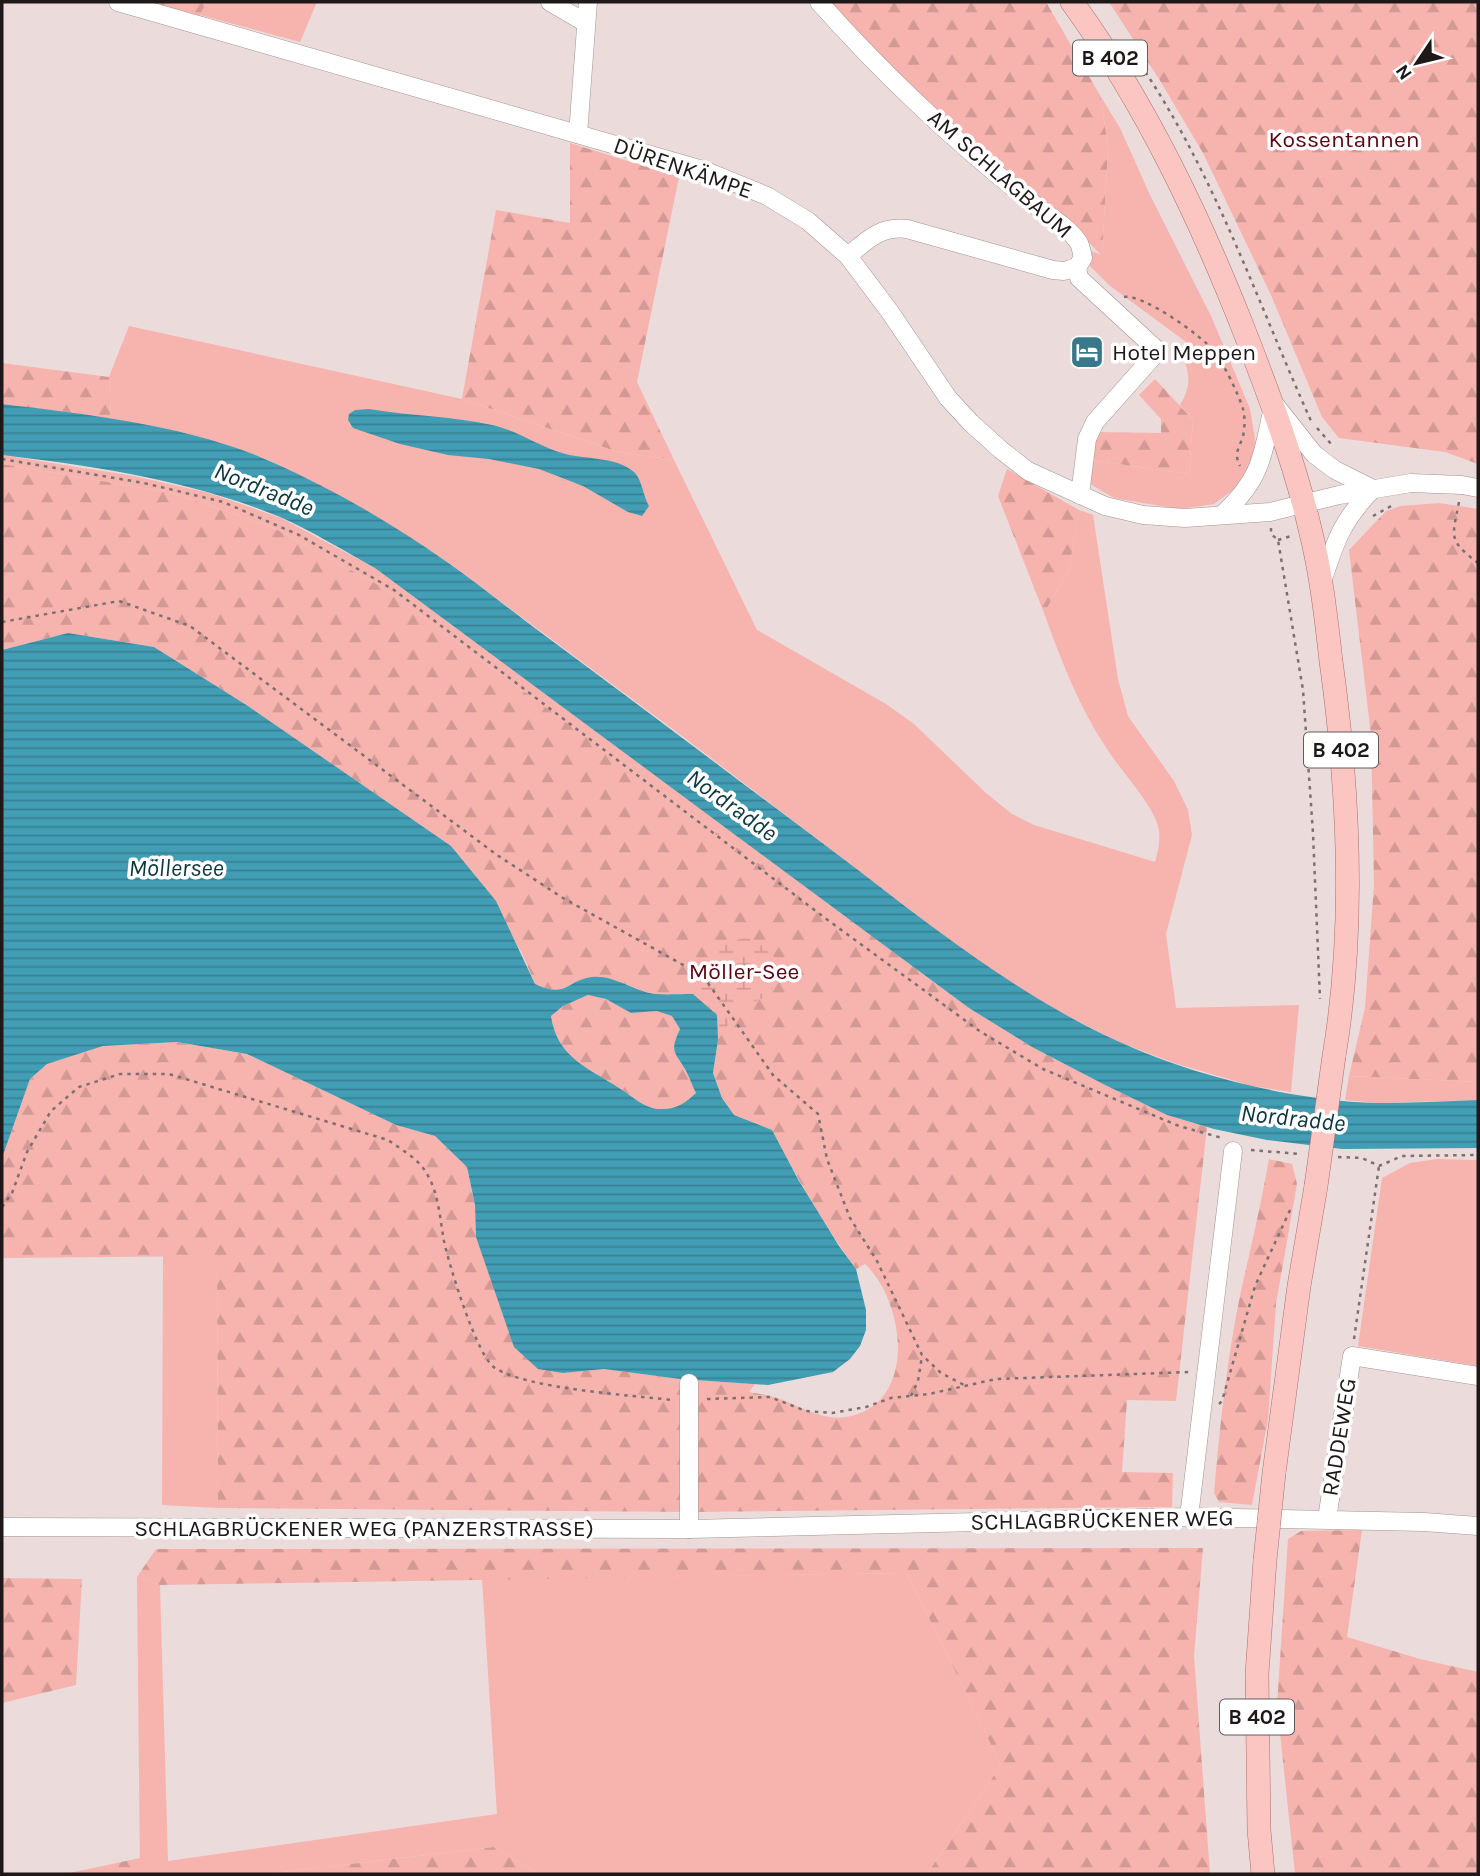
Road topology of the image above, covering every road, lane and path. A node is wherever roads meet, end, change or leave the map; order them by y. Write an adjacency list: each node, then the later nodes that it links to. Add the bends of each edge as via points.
1 (118, 2): 7 (street, DÜRENKÄMPE)
2 (550, 2): 6 (street)
3 (587, 2): 6 (street)
4 (819, 2): 9 (street, AM SCHLAGBAUM, via 911,98 1080,244 1083,258)
5 (1072, 2): 11 (main road, B 402, via 1129,90 1189,202)
6 (586, 23): 7 (street)
7 (578, 134): 8 (street, DÜRENKÄMPE, via 706,171 767,196 808,221)
8 (848, 256): 9 (street, AM SCHLAGBAUM, via 878,232 893,228 1053,270); 15 (street, DÜRENKÄMPE, via 948,398 971,423 1028,471)
9 (1077, 267): 10 (street, via 1079,278)
10 (1104, 301): 13 (path, via 1131,296 1164,313 1214,351 1243,409 1244,435 1236,459 1242,470); 15 (street, via 1158,351 1095,422 1087,439)
11 (1272, 403): 13 (street); 14 (street, via 1314,454); 20 (main road, B 402)
12 (2, 459): 28 (path, via 144,483 223,502 299,535 394,590 981,1032 1043,1069 1179,1126 1223,1139)
13 (1255, 476): 21 (street)
14 (1373, 489): 16 (street, DÜRENKÄMPE, via 1411,483 1462,485); 20 (street, DÜRENKÄMPE); 25 (street, via 1341,529)
15 (1080, 495): 21 (street, DÜRENKÄMPE, via 1143,514 1185,518)
16 (1474, 495): 18 (path)
17 (1449, 499): 18 (path)
18 (1460, 499): 24 (path, via 1453,534 1458,548)
19 (1398, 502): 22 (path)
20 (1304, 503): 21 (street, DÜRENKÄMPE, via 1269,512); 25 (main road, B 402)
21 (1223, 514)
22 (1367, 522)
23 (1278, 540): 27 (path, via 1303,690)
24 (1478, 563)
25 (1321, 584): 47 (main road, B 402, bridge, via 1338,713 1348,902 1343,1001 1299,1286 1265,1560 1256,1674)
26 (2, 622): 32 (path, via 119,601 190,626 498,855 563,898 703,975 773,1074 818,1114 827,1159 850,1218 877,1261)
27 (1321, 1004)
28 (1233, 1151): 34 (street)
29 (1478, 1155): 33 (path, via 1402,1156 1379,1166)
30 (1294, 1197): 40 (path, via 1255,1286 1222,1401)
31 (2, 1207): 39 (path, via 51,1111 79,1087 120,1074 169,1074 387,1140 416,1160 428,1175 477,1343 492,1367 512,1377)
32 (922, 1356): 37 (path); 38 (path)
33 (1352, 1356): 35 (street, RADDEWEG); 42 (street, RADDEWEG)
34 (1208, 1371): 37 (path, via 996,1379); 40 (street)
35 (1478, 1376)
36 (689, 1383): 39 (street)
37 (966, 1386): 38 (path)
38 (911, 1396): 39 (path, via 832,1413 806,1411 770,1397)
39 (690, 1402): 46 (street)
40 (1202, 1424): 41 (street)
41 (1189, 1517): 42 (street, SCHLAGBRÜCKENER WEG); 45 (street, SCHLAGBRÜCKENER WEG)
42 (1326, 1520): 43 (street, SCHLAGBRÜCKENER WEG)
43 (1478, 1525)
44 (2, 1527): 46 (street, SCHLAGBRÜCKENER WEG (PANZERSTRASSE))
45 (726, 1528): 46 (street, SCHLAGBRÜCKENER WEG (PANZERSTRASSE))
46 (689, 1529)
47 (1263, 1874)

